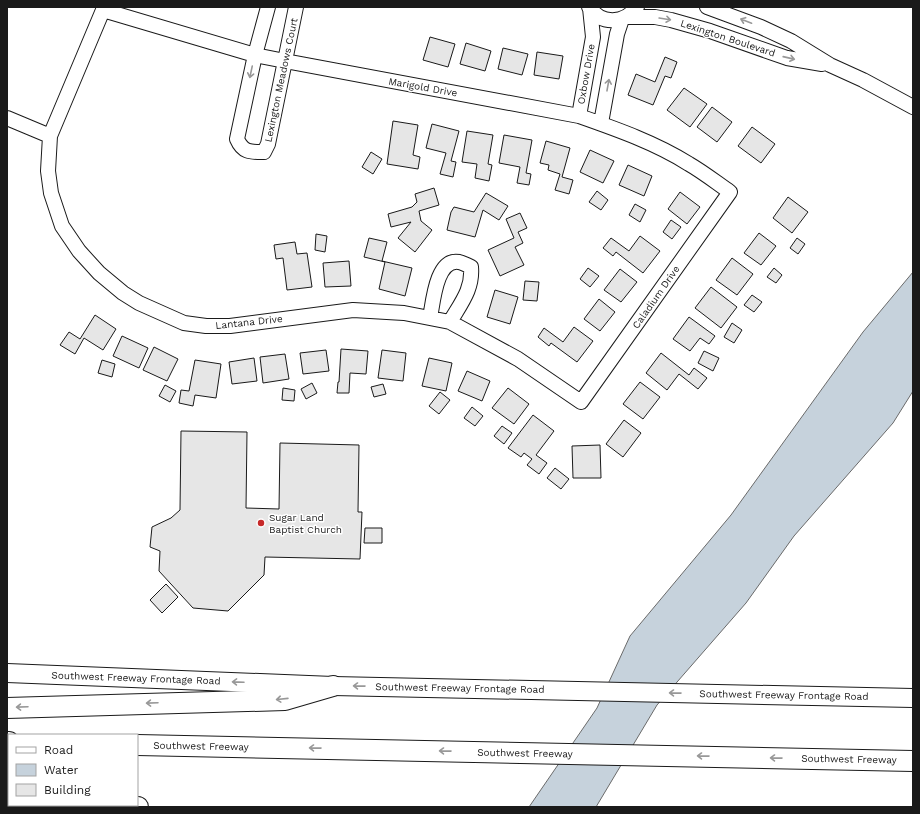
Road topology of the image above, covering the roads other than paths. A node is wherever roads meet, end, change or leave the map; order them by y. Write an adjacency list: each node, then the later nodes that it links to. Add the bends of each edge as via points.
1 (268, 7): 8 (street, Lexington Meadows Court)
2 (296, 7): 9 (street, Lexington Meadows Court)
3 (637, 7): 7 (street)
4 (707, 7): 10 (street, Lexington Boulevard, one-way to 4, via 791,41)
5 (589, 8): 7 (street, Lexington Boulevard, via 600,18 615,21); 12 (street, Oxbow Drive, via 593,37)
6 (103, 10): 8 (street, Marigold Drive); 15 (street, Lantana Drive)
7 (624, 18): 10 (street, Lexington Boulevard, one-way to 10, via 655,17 671,20 787,58); 14 (street, one-way to 7, via 617,34)
8 (255, 55): 9 (street, Marigold Drive); 9 (street, Lexington Meadows Court, one-way to 9, via 237,139 240,147 250,152 264,152 268,144)
9 (285, 62): 12 (street, Marigold Drive)
10 (830, 65): 11 (street, Lexington Boulevard)
11 (913, 107)
12 (579, 116): 14 (street, Marigold Drive)
13 (7, 118): 15 (street)
14 (601, 123): 16 (street, Marigold Drive, via 689,163)
15 (50, 136): 17 (street, Lantana Drive, via 48,171 51,193 62,226 79,251 99,273 139,304 184,323 206,326 230,326 353,310 404,313)
16 (730, 192): 19 (street, Caladium Drive)
17 (430, 318): 18 (street, Lantana Drive); 18 (street, via 438,276 448,264 458,262 471,267 472,277 469,290)
18 (450, 322): 19 (street, Lantana Drive, via 518,358)
19 (581, 402)
20 (7, 673): 21 (main road, Southwest Freeway Frontage Road, one-way to 20)
21 (333, 686): 22 (main road, Southwest Freeway Frontage Road, one-way to 21); 23 (highway, one-way to 23, via 285,700)
22 (913, 698)
23 (7, 708)
24 (138, 745): 25 (highway, Southwest Freeway, one-way to 24)
25 (913, 761)
26 (84, 806): 27 (highway)
27 (138, 807)

